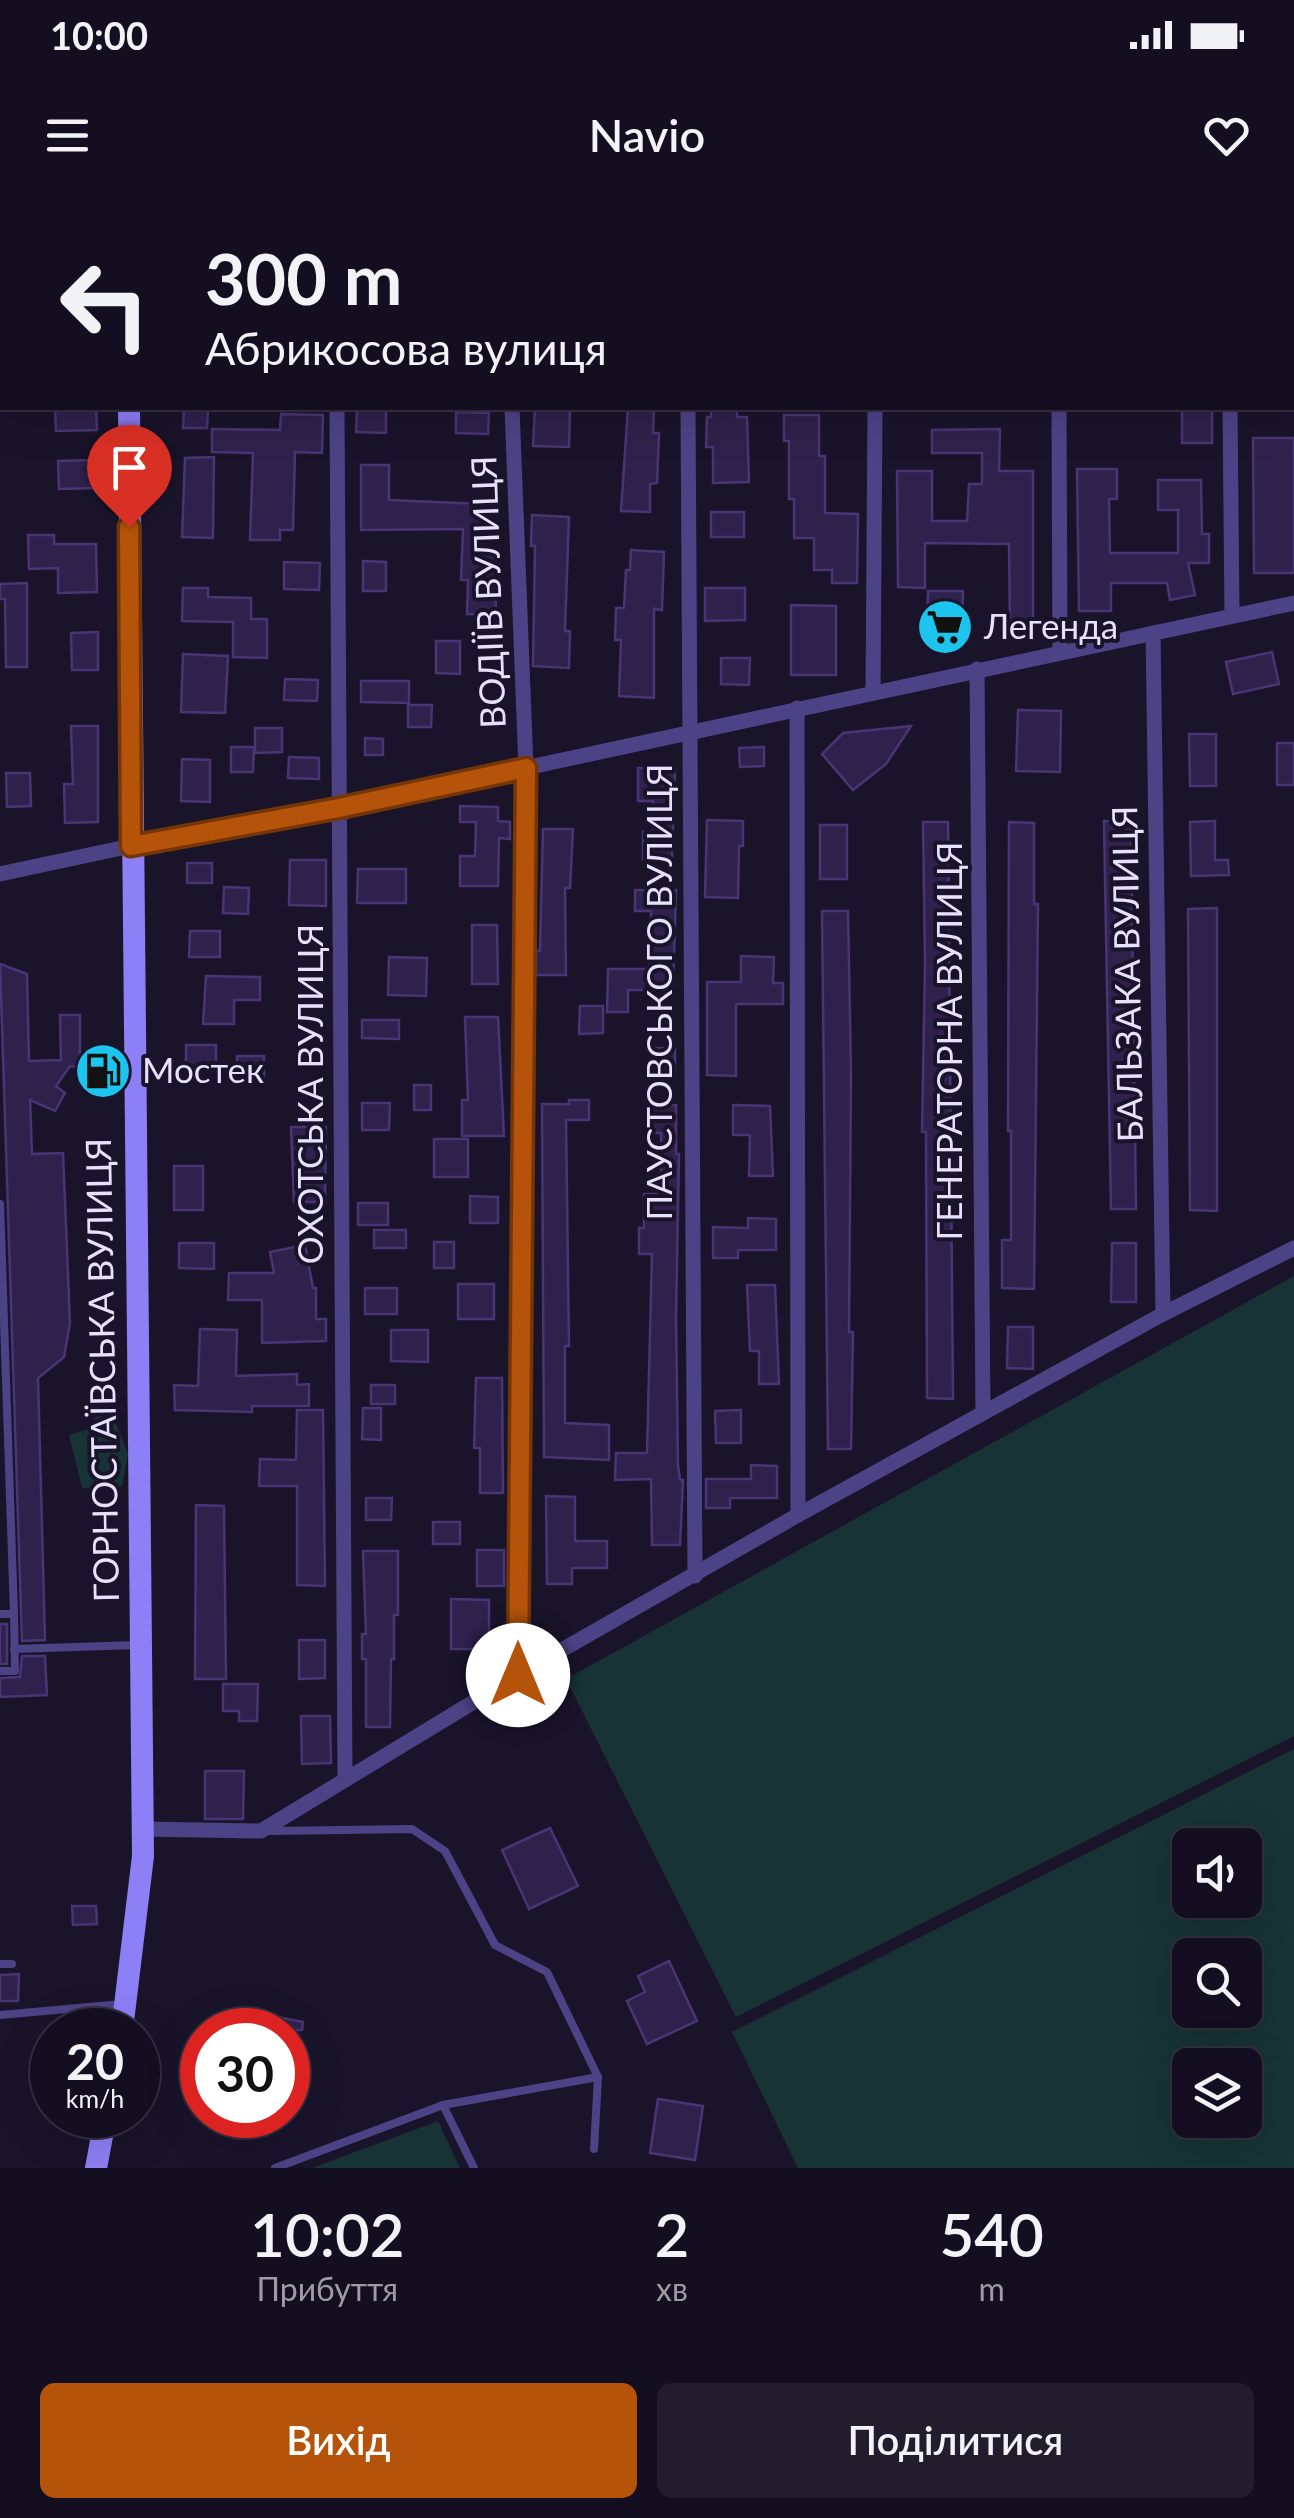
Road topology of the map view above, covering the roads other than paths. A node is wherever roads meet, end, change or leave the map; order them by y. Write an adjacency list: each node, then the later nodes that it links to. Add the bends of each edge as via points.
1 (128, 410): 18 (main road, ГОРНОСТАЇВСЬКА ВУЛИЦЯ)
2 (338, 410): 17 (street, ОХОТСЬКА ВУЛИЦЯ)
3 (512, 410): 16 (street, ВОДІЇВ ВУЛИЦЯ)
4 (688, 410): 15 (street, ПАУСТОВСЬКОГО ВУЛИЦЯ)
5 (875, 410): 13 (street)
6 (1058, 410): 11 (street)
7 (1230, 410): 9 (street)
8 (1294, 603): 9 (street)
9 (1232, 616): 10 (street)
10 (1153, 633): 11 (street); 22 (street, БАЛЬЗАКА ВУЛИЦЯ)
11 (1060, 652): 12 (street)
12 (977, 669): 13 (street); 23 (street, ГЕНЕРАТОРНА ВУЛИЦЯ)
13 (873, 692): 14 (street)
14 (798, 708): 15 (street); 25 (street)
15 (688, 732): 16 (street); 28 (street, ПАУСТОВСЬКОГО ВУЛИЦЯ)
16 (526, 768): 17 (street); 34 (street, ВОДІЇВ ВУЛИЦЯ)
17 (339, 808): 18 (street); 35 (street, ОХОТСЬКА ВУЛИЦЯ)
18 (131, 846): 19 (street); 31 (main road, ГОРНОСТАЇВСЬКА ВУЛИЦЯ)
19 (0, 874)
20 (0, 1204): 24 (lane)
21 (1294, 1248): 22 (street)
22 (1162, 1314): 23 (street)
23 (983, 1414): 25 (street)
24 (5, 1515): 27 (lane)
25 (798, 1516): 28 (street)
26 (0, 1574): 27 (lane)
27 (12, 1574): 30 (lane)
28 (695, 1576): 34 (street)
29 (0, 1614): 30 (lane)
30 (14, 1614): 32 (lane)
31 (142, 1645): 32 (lane); 36 (main road, ГОРНОСТАЇВСЬКА ВУЛИЦЯ)
32 (14, 1649): 33 (lane, via 15,1671)
33 (0, 1672)
34 (518, 1675): 35 (street)
35 (345, 1780): 37 (street)
36 (143, 1830): 37 (street); 40 (main road, ГОРНОСТАЇВСЬКА ВУЛИЦЯ)
37 (261, 1831): 43 (lane, via 412,1830 445,1851 496,1944 547,1972)
38 (0, 1964): 39 (lane)
39 (12, 1964)
40 (127, 2004): 41 (main road, ГОРНОСТАЇВСЬКА ВУЛИЦЯ); 42 (lane)
41 (126, 2008)
42 (0, 2016)
43 (598, 2077): 44 (lane); 46 (lane)
44 (443, 2105): 48 (lane); 49 (lane)
45 (102, 2138): 47 (main road)
46 (594, 2149)
47 (96, 2168)
48 (275, 2168)
49 (474, 2168)

